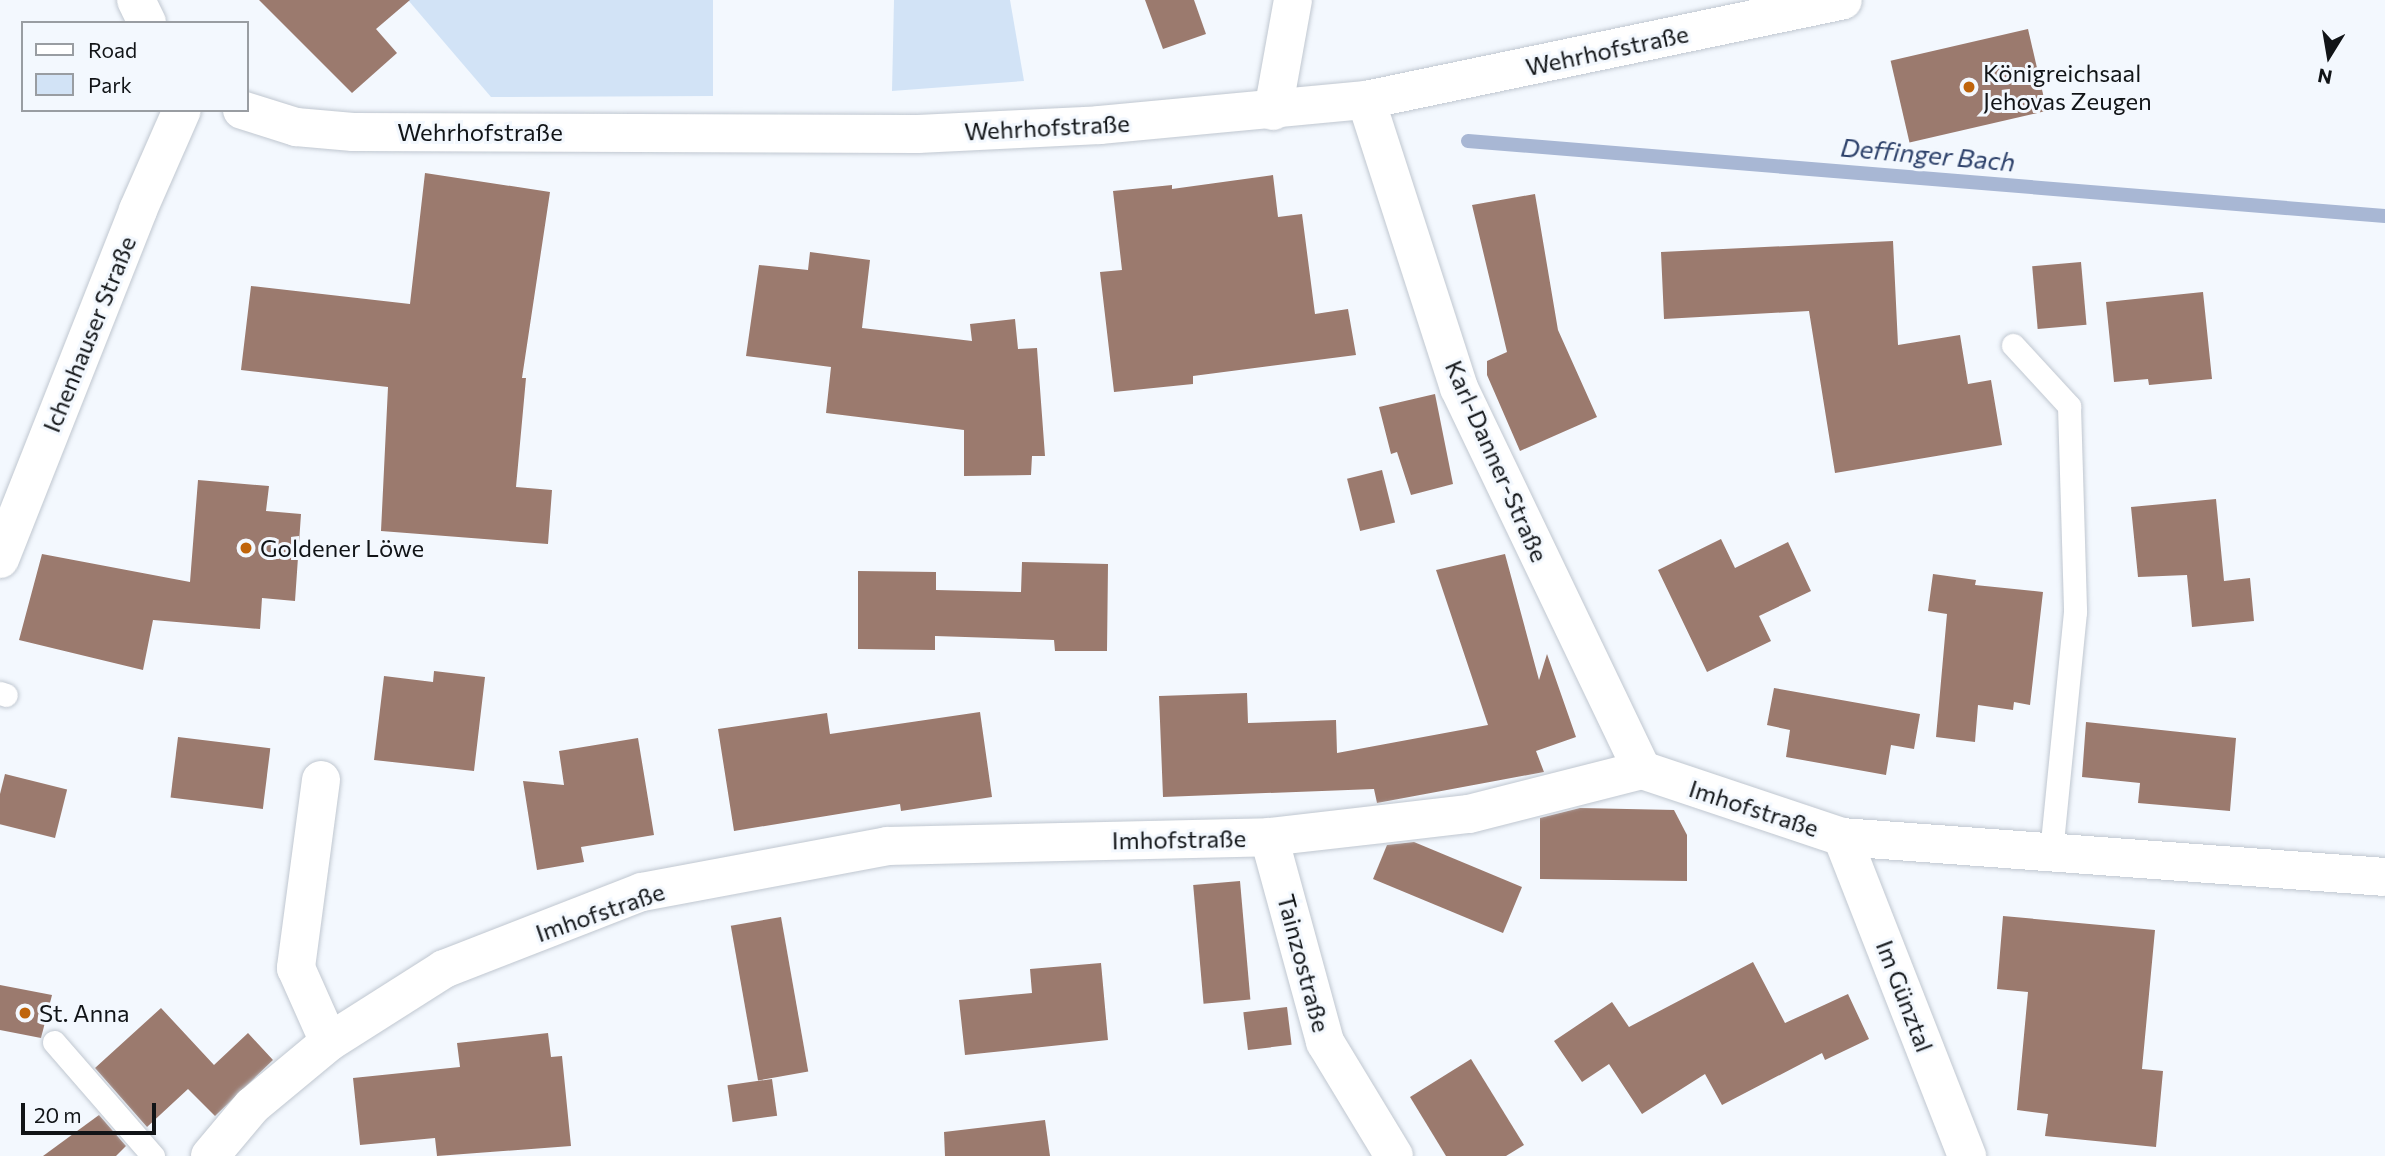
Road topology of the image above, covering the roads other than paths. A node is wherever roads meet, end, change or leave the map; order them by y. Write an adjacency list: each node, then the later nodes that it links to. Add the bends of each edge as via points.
1 (136, 0): 4 (street)
2 (1293, 0): 6 (street)
3 (1843, 0): 5 (street, Wehrhofstraße)
4 (146, 21)
5 (1366, 100): 6 (street, Wehrhofstraße); 11 (street, Karl-Danner-Straße, via 1459,388)
6 (1273, 111): 8 (street, Wehrhofstraße, via 918,134 320,131)
7 (181, 112): 10 (street, Ichenhauser Straße)
8 (245, 112)
9 (2013, 345): 15 (lane, via 2069,406 2075,612)
10 (0, 559)
11 (1642, 770): 13 (street, Imhofstraße, via 1469,814); 14 (street, Imhofstraße)
12 (321, 780): 18 (street, via 296,968)
13 (1269, 837): 18 (street, Imhofstraße, via 887,846 642,892 444,969); 21 (street, Tainzostraße, via 1325,1042)
14 (1842, 837): 15 (street, Imhofstraße); 22 (street, Im Günztal)
15 (2051, 851): 16 (street, Imhofstraße)
16 (2385, 877)
17 (54, 1042): 19 (lane)
18 (329, 1042): 20 (street, Imhofstraße, via 252,1106)
19 (153, 1156)
20 (210, 1156)
21 (1394, 1156)
22 (1967, 1156)

